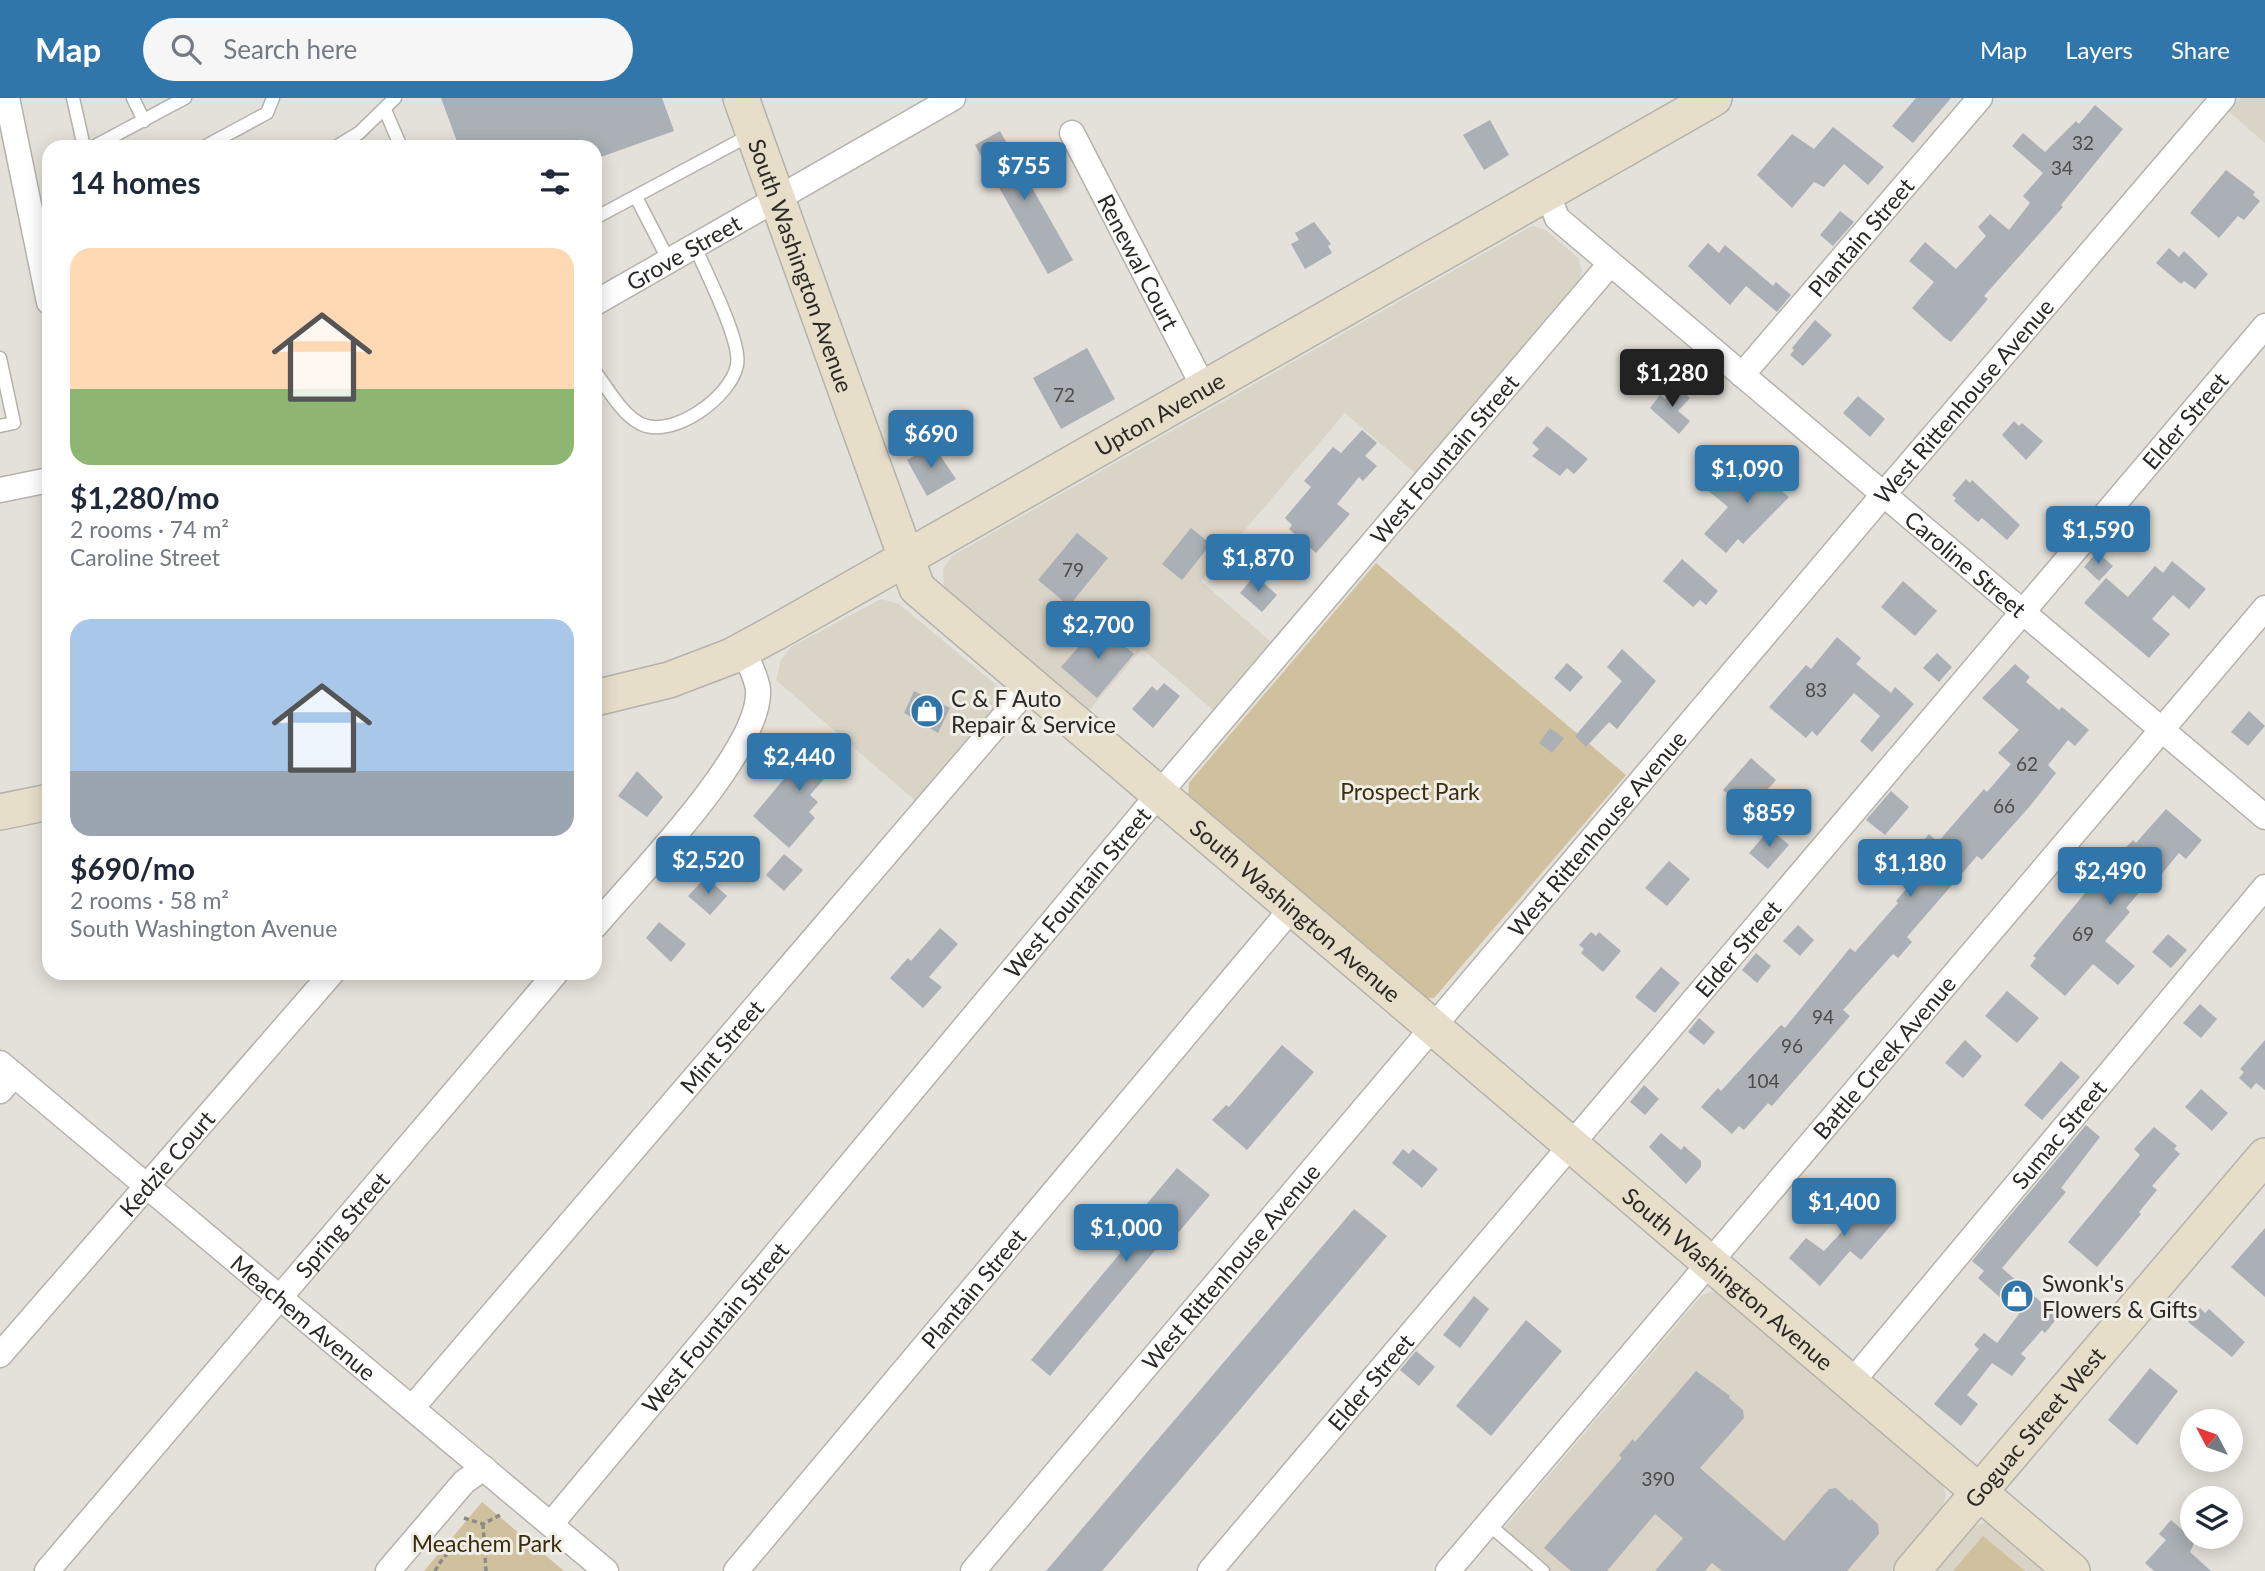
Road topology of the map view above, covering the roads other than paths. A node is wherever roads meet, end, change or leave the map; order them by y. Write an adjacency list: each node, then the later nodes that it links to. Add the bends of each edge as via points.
1 (73, 98): 16 (lane)
2 (133, 98): 13 (lane)
3 (185, 98): 13 (lane)
4 (273, 98): 18 (lane, via 267,113)
5 (394, 98): 12 (lane)
6 (741, 98): 14 (street, South Washington Avenue)
7 (953, 98): 22 (street, Grove Street)
8 (1980, 98): 32 (street, Plantain Street)
9 (2223, 98): 38 (street, West Rittenhouse Avenue)
10 (1714, 99): 21 (street, Upton Avenue)
11 (5, 106): 25 (street)
12 (386, 110): 19 (lane); 20 (lane)
13 (144, 121): 17 (lane)
14 (754, 133): 22 (street, South Washington Avenue); 23 (lane)
15 (1072, 133): 34 (street, Renewal Court)
16 (82, 140)
17 (107, 140)
18 (217, 140)
19 (345, 140)
20 (398, 140)
21 (1548, 195): 28 (street, Caroline Street, via 1557,218); 34 (street, Upton Avenue)
22 (777, 196): 26 (street, Grove Street); 39 (street, South Washington Avenue)
23 (636, 197): 24 (lane); 27 (lane)
24 (602, 214)
25 (41, 223)
26 (694, 244): 27 (street, Grove Street); 33 (lane, via 736,344 737,364 729,383 690,418 666,426 643,425)
27 (668, 258): 29 (street, Grove Street)
28 (1611, 264): 32 (street, Caroline Street); 46 (street, West Fountain Street)
29 (602, 299)
30 (2265, 326): 41 (street, Elder Street)
31 (0, 361): 35 (lane, via 14,423)
32 (1742, 375): 38 (street, Caroline Street)
33 (602, 381)
34 (1205, 390): 39 (street, Upton Avenue)
35 (0, 426)
36 (42, 481): 37 (street)
37 (0, 490)
38 (1883, 495): 41 (street, Caroline Street); 55 (street, West Rittenhouse Avenue)
39 (906, 560): 42 (street, Upton Avenue); 43 (street, South Washington Avenue, via 917,588)
40 (2265, 608): 45 (street, Battle Creek Avenue)
41 (2022, 612): 45 (street, Caroline Street); 57 (street, Elder Street)
42 (743, 650): 44 (street, Upton Avenue, via 669,680); 52 (street, via 758,688 735,754)
43 (1030, 686): 46 (street, South Washington Avenue); 64 (street, Mint Street)
44 (602, 696)
45 (2162, 730): 49 (street, Caroline Street); 60 (street, Battle Creek Avenue)
46 (1158, 795): 51 (street, South Washington Avenue); 67 (street, West Fountain Street)
47 (42, 803): 48 (street)
48 (0, 812)
49 (2265, 817)
50 (2265, 887): 63 (street, Sumac Street)
51 (1292, 908): 55 (street, South Washington Avenue); 72 (street, Plantain Street)
52 (602, 918)
53 (326, 980): 59 (street, Kedzie Court)
54 (550, 980): 61 (street, Spring Street)
55 (1432, 1027): 57 (street, South Washington Avenue); 73 (street, West Rittenhouse Avenue)
56 (5, 1076): 59 (street, Meachem Avenue)
57 (1572, 1146): 60 (street, South Washington Avenue); 74 (street, Elder Street)
58 (2265, 1156): 66 (street, Goguac Street West)
59 (147, 1185): 61 (street, Meachem Avenue); 62 (street, Kedzie Court)
60 (1709, 1263): 63 (street, South Washington Avenue); 68 (street, Battle Creek Avenue)
61 (282, 1297): 64 (street, Meachem Avenue); 69 (street, Spring Street)
62 (0, 1355)
63 (1851, 1383): 66 (street, South Washington Avenue)
64 (412, 1408): 65 (street, Meachem Avenue)
65 (484, 1468): 67 (street, Meachem Avenue); 70 (street, via 464,1482)
66 (1979, 1492): 77 (street, Goguac Street West); 78 (street, South Washington Avenue)
67 (551, 1524): 71 (street, Meachem Avenue)
68 (1488, 1524): 75 (street, Battle Creek Avenue); 76 (lane)
69 (47, 1571)
70 (388, 1571)
71 (607, 1571)
72 (736, 1571)
73 (973, 1571)
74 (1210, 1571)
75 (1448, 1571)
76 (1543, 1571)
77 (1912, 1571)
78 (2072, 1571)

